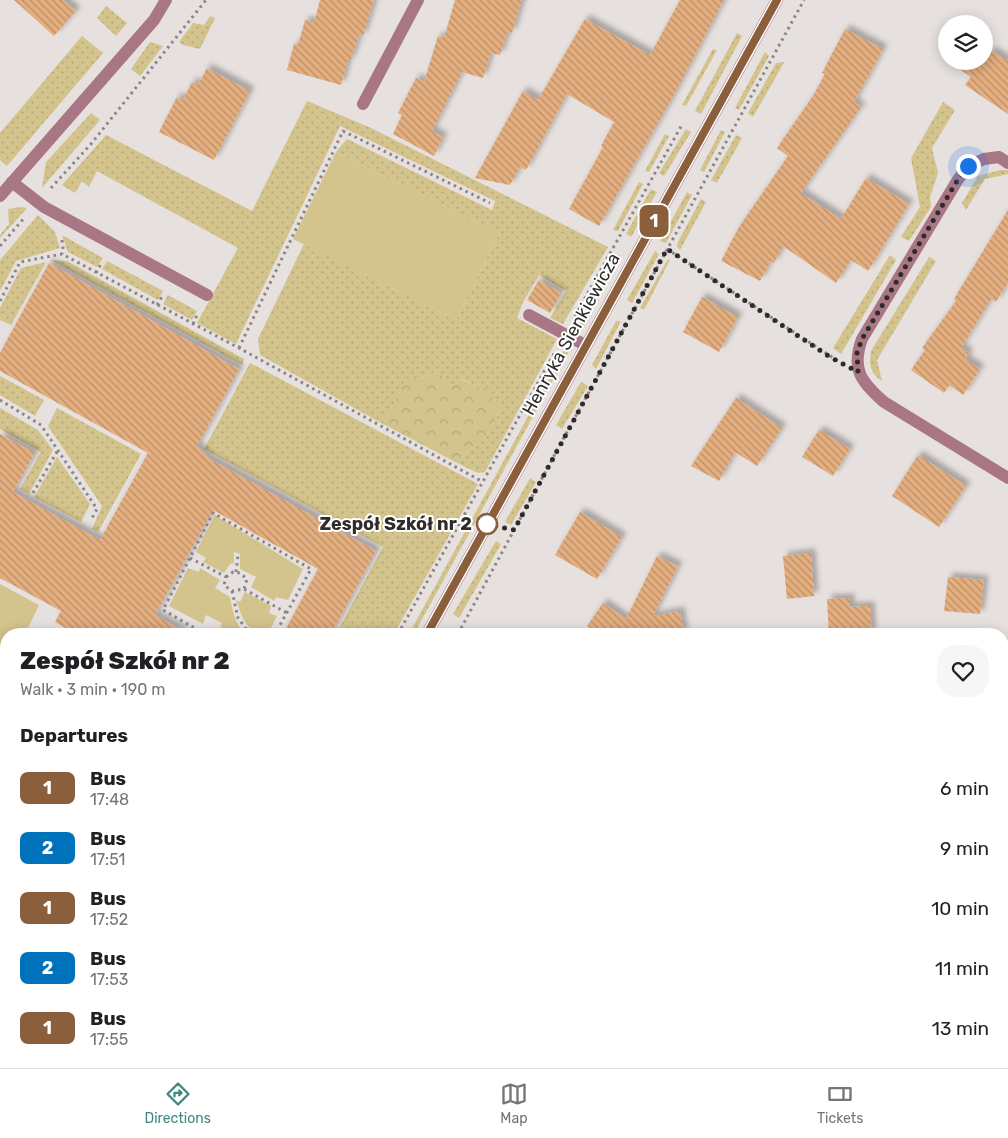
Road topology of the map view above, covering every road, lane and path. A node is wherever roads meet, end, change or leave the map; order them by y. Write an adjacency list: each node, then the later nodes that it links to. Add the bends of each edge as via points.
1 (166, 0): 8 (street, via 154,20)
2 (206, 0): 10 (path, via 91,144)
3 (418, 0): 6 (street)
4 (777, 0): 17 (street, Henryka Sienkiewicza)
5 (804, 0): 13 (path)
6 (363, 104)
7 (1008, 163): 19 (street, via 999,157 984,159 968,166 962,173 862,339 857,353)
8 (12, 182): 9 (street); 10 (street)
9 (0, 196)
10 (38, 203): 12 (path); 14 (street)
11 (490, 203): 18 (path, via 343,131)
12 (0, 246)
13 (667, 249): 19 (path, via 830,357); 37 (path)
14 (207, 295)
15 (0, 301): 18 (path, via 20,262 62,254)
16 (529, 315): 17 (street)
17 (585, 345): 36 (street, Henryka Sienkiewicza)
18 (239, 348): 23 (path)
19 (858, 372): 22 (street, via 868,388 884,402)
20 (0, 400): 21 (path, via 41,425)
21 (58, 450): 24 (path); 25 (path, via 97,509)
22 (1008, 478)
23 (483, 482)
24 (33, 493)
25 (91, 520)
26 (238, 555): 28 (path)
27 (190, 558): 29 (path); 32 (path, via 213,513 312,569); 33 (path, via 163,610)
28 (236, 572): 29 (path); 30 (path, via 247,579)
29 (226, 577): 31 (path, via 224,585)
30 (244, 589): 31 (path); 32 (path)
31 (232, 591): 34 (path, via 238,618)
32 (287, 613): 35 (path)
33 (194, 628)
34 (246, 628)
35 (278, 628)
36 (430, 628)
37 (461, 628)

